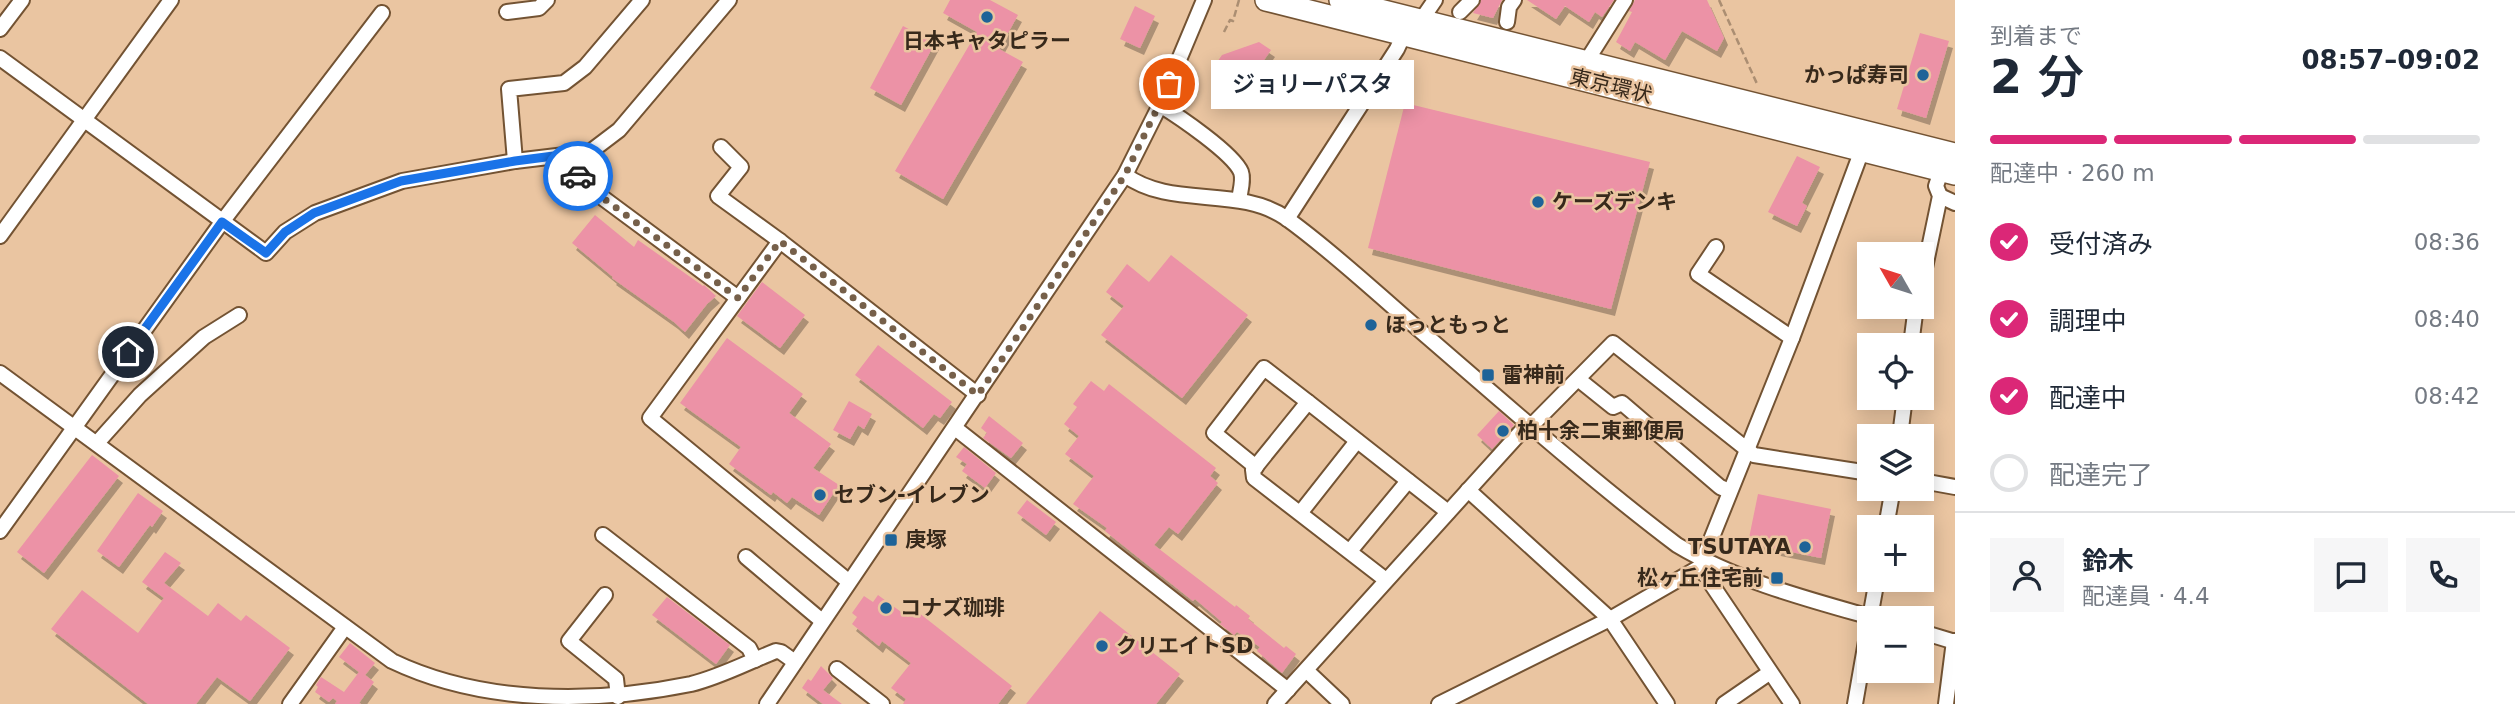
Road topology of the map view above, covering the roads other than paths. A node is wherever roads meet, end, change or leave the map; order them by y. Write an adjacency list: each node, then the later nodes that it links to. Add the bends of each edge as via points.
1 (22, 0): 18 (street)
2 (171, 0): 23 (street)
3 (547, 0): 13 (street, via 539,8)
4 (642, 0): 28 (street, via 585,67 564,83 509,89)
5 (729, 0): 27 (street, via 619,130 590,152)
6 (1204, 0): 22 (street)
7 (1266, 0): 19 (highway, 東京環状)
8 (1340, 0): 16 (highway, 東京環状)
9 (1435, 0): 16 (street)
10 (1472, 0): 14 (street)
11 (1514, 0): 17 (street)
12 (1625, 0): 21 (street)
13 (507, 12)
14 (1460, 12)
15 (382, 13): 35 (street)
16 (1422, 19): 21 (highway, 東京環状)
17 (1507, 22)
18 (0, 29)
19 (1404, 34): 25 (highway, 東京環状); 34 (street)
20 (0, 58): 23 (street)
21 (1586, 62): 26 (highway, 東京環状)
22 (1160, 105): 30 (street); 32 (street, via 1237,165 1242,175)
23 (83, 120): 35 (street); 36 (street)
24 (721, 147): 37 (street, via 741,167 718,196)
25 (1862, 150): 29 (highway, 東京環状); 42 (street)
26 (1955, 153)
27 (569, 154): 28 (street); 40 (street, via 580,181)
28 (515, 161): 35 (street, via 401,181 314,213 285,232 266,253)
29 (1948, 173): 31 (street, via 1936,186)
30 (1125, 175): 32 (street, via 1149,189); 45 (street)
31 (1940, 196): 33 (street); 38 (street)
32 (1239, 200): 34 (street)
33 (1955, 203)
34 (1287, 219): 47 (street)
35 (222, 222): 48 (street)
36 (0, 236)
37 (780, 241): 40 (street); 45 (street)
38 (1930, 242)
39 (1716, 247): 42 (street, via 1698,274)
40 (738, 298): 68 (street, via 649,418)
41 (239, 315): 51 (street, via 204,337 140,395)
42 (1792, 338): 52 (street)
43 (0, 373): 48 (street)
44 (1578, 379): 47 (street); 52 (street, via 1613,343); 59 (street, via 1612,407 1622,403)
45 (978, 395): 49 (street)
46 (1308, 402): 50 (street); 53 (street); 53 (street, via 1264,368 1214,433)
47 (1528, 424): 58 (street); 66 (street)
48 (74, 426): 51 (street); 62 (street)
49 (956, 428): 68 (street); 82 (street)
50 (1357, 441): 55 (street); 60 (street)
51 (97, 443): 73 (street)
52 (1745, 450): 54 (street); 59 (street)
53 (1256, 467): 60 (street, via 1254,478)
54 (1857, 471)
55 (1408, 481): 61 (street); 64 (street)
56 (1934, 483): 57 (street)
57 (1955, 487)
58 (1468, 490): 61 (street); 71 (street)
59 (1729, 491): 66 (street)
60 (1301, 512): 64 (street)
61 (1448, 512): 67 (street)
62 (0, 531)
63 (603, 535): 76 (street, via 749,648)
64 (1350, 551): 67 (street)
65 (746, 558): 72 (street)
66 (1701, 564): 70 (street); 71 (street); 80 (street)
67 (1386, 580): 79 (street)
68 (848, 581): 72 (street)
69 (606, 595): 83 (street, via 569,641 616,679)
70 (1857, 615)
71 (1610, 619): 89 (street); 90 (street)
72 (822, 621): 77 (street)
73 (345, 627): 83 (street, via 413,672 464,688 537,699); 84 (street)
74 (1934, 635): 75 (street)
75 (1954, 641): 94 (street)
76 (755, 660): 77 (street, via 776,651); 83 (street, via 694,683)
77 (794, 662): 85 (street)
78 (837, 669): 86 (street)
79 (1307, 671): 82 (street); 88 (street)
80 (1769, 673): 91 (street); 92 (street)
81 (1859, 683): 93 (street)
82 (1287, 690): 87 (street)
83 (618, 697)
84 (290, 704)
85 (767, 704)
86 (882, 704)
87 (1275, 704)
88 (1342, 704)
89 (1439, 704)
90 (1667, 704)
91 (1724, 704)
92 (1792, 704)
93 (1855, 704)
94 (1946, 704)

